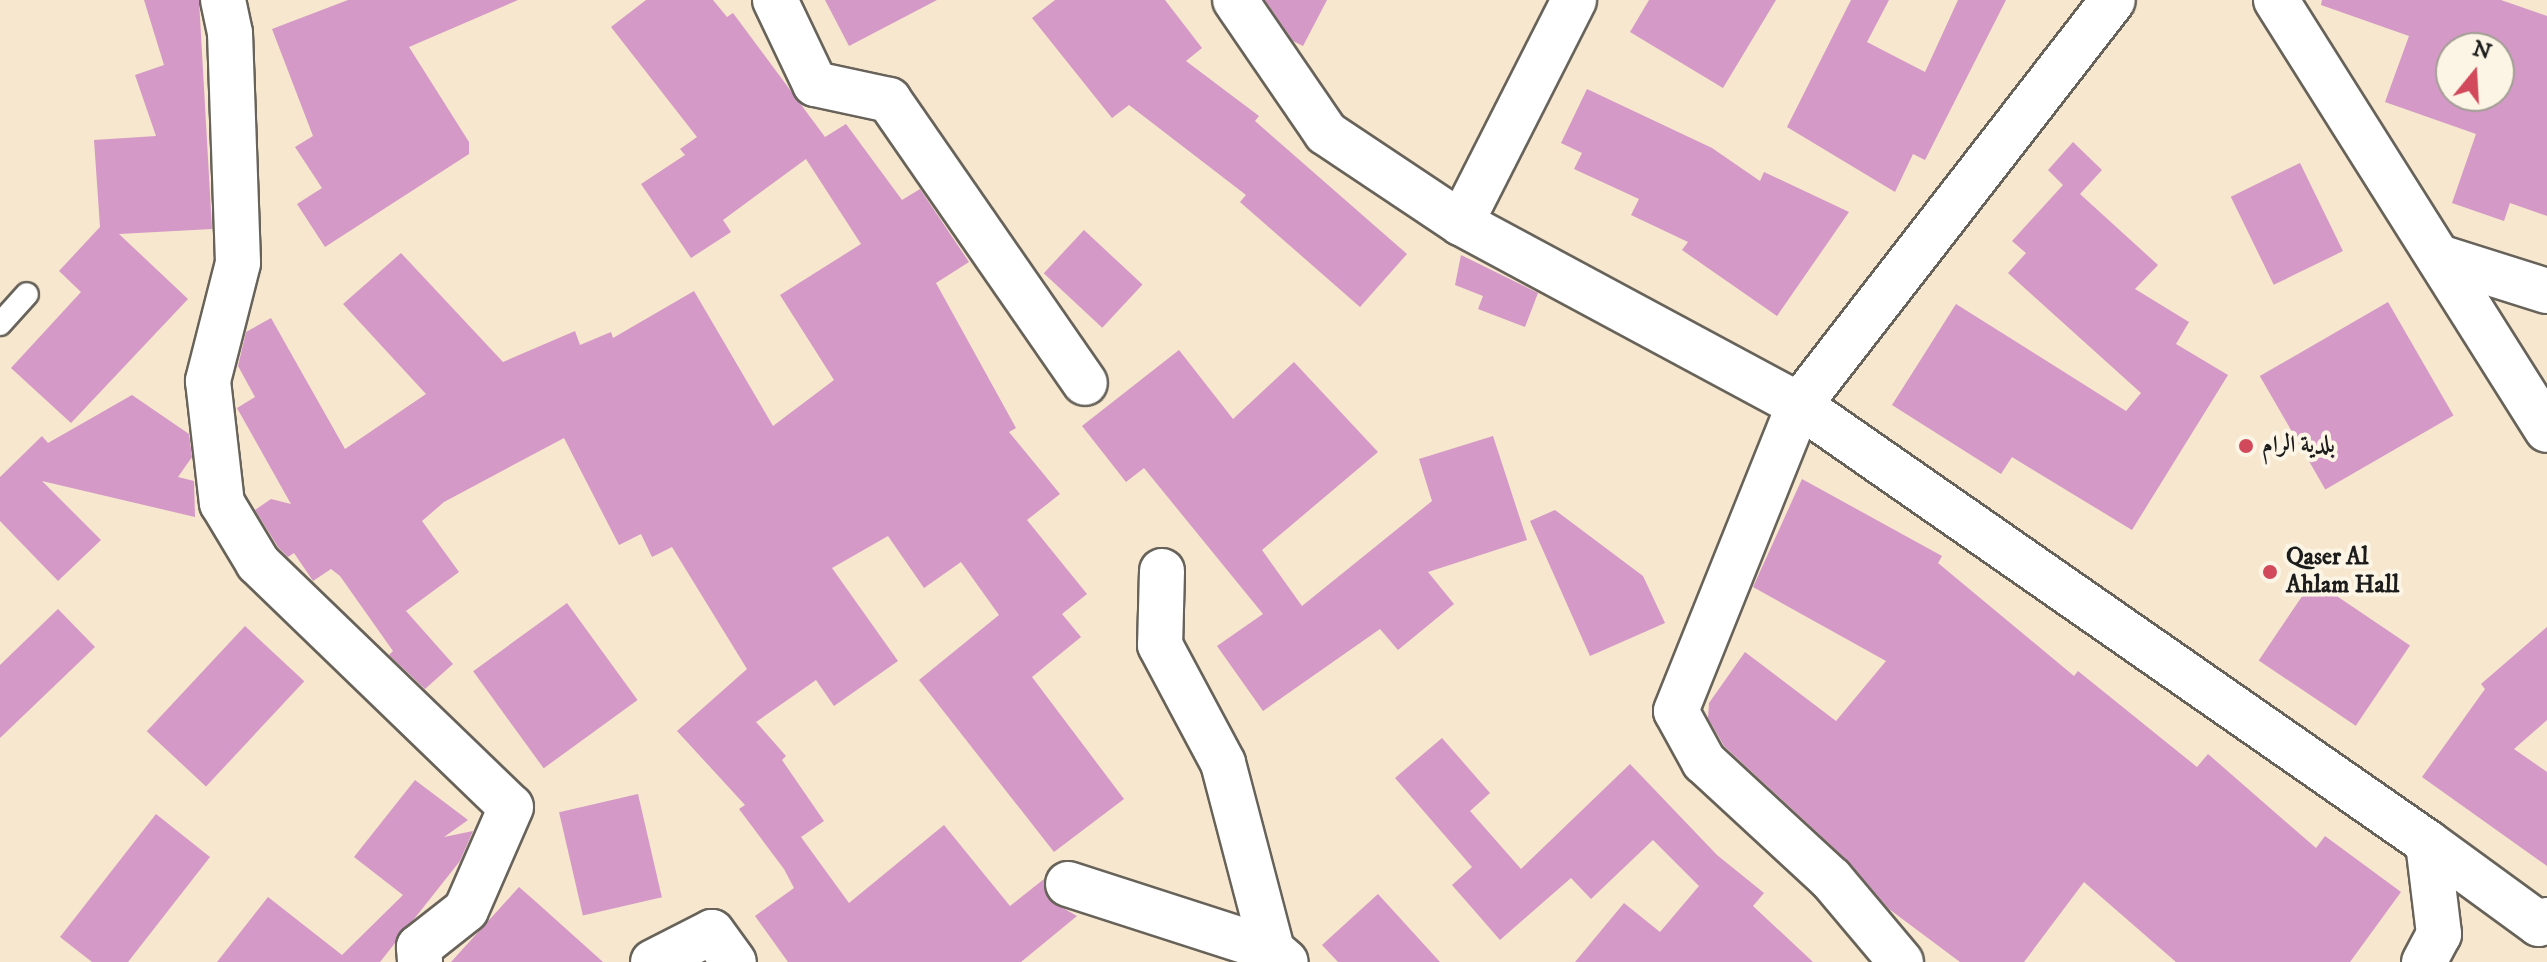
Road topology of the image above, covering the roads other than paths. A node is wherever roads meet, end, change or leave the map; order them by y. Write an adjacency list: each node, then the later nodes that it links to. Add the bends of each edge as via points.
1 (223, 0): 20 (street, via 230,33 238,263 208,381 222,503 258,563 511,807 466,910 419,947)
2 (775, 0): 12 (street, via 815,84 889,100)
3 (1235, 0): 7 (street, via 1326,133)
4 (1574, 0): 7 (street)
5 (2113, 0): 13 (street)
6 (2276, 0): 8 (street)
7 (1461, 223): 13 (street)
8 (2439, 257): 9 (street); 14 (street)
9 (2547, 291)
10 (27, 294): 11 (lane)
11 (0, 324)
12 (1085, 383)
13 (1799, 405): 16 (street); 23 (street, via 1676,711 1704,762 1831,879)
14 (2547, 430)
15 (1162, 571): 19 (street, via 1160,645 1223,763)
16 (2428, 843): 18 (street, via 2539,924); 24 (street, via 2439,934)
17 (1068, 884): 19 (street)
18 (2547, 920)
19 (1279, 956)
20 (420, 962)
21 (653, 962): 22 (street, via 712,932)
22 (734, 962)
23 (1901, 962)
24 (2424, 962)

